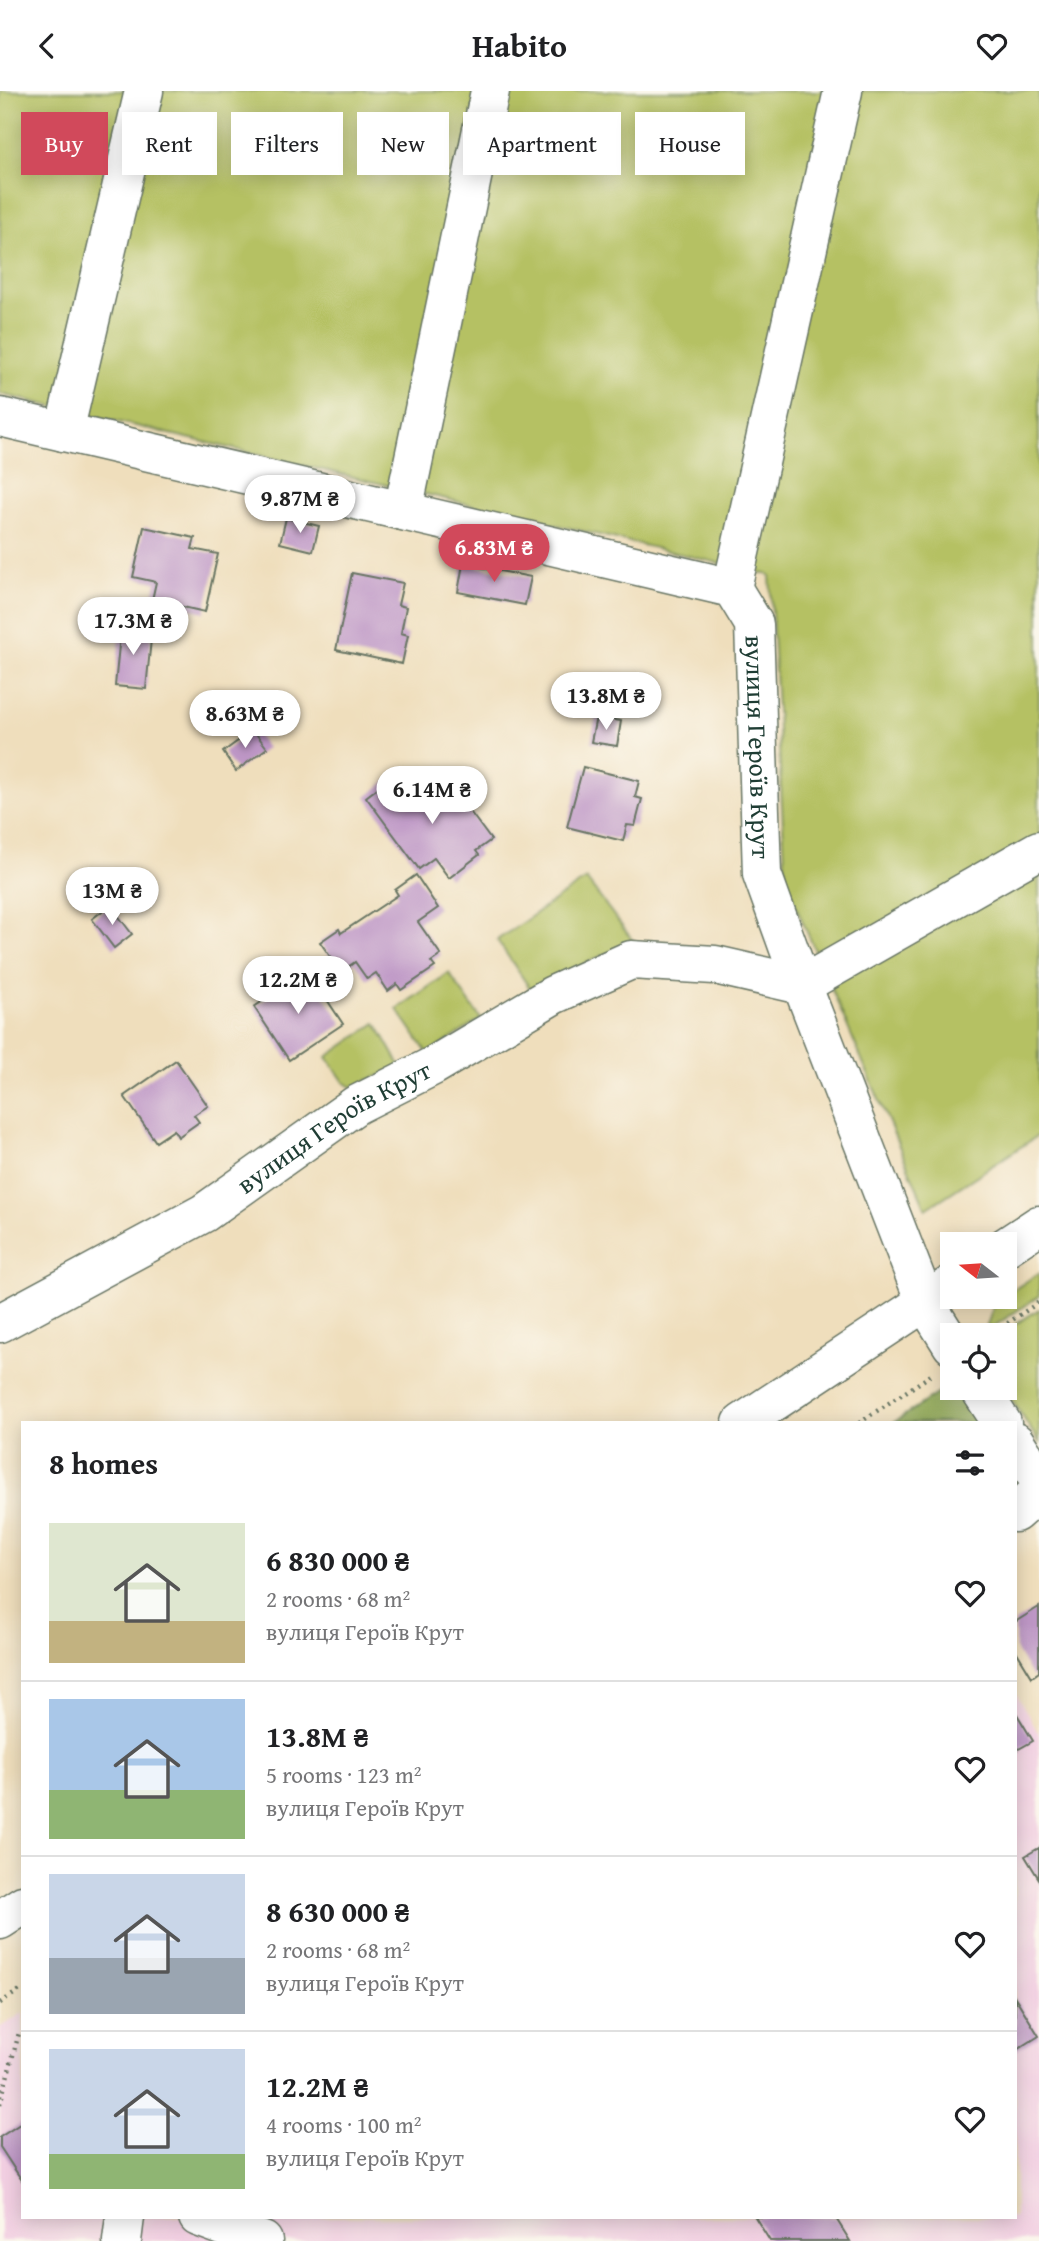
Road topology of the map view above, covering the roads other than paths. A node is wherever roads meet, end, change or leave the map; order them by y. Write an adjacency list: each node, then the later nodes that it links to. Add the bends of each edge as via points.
1 (144, 91): 5 (street)
2 (490, 91): 6 (street)
3 (843, 91): 7 (street)
4 (0, 417): 5 (street)
5 (64, 432): 6 (street)
6 (403, 511): 7 (street)
7 (732, 588): 9 (street, вулиця Героїв Крут, via 754,624 762,874)
8 (1039, 850): 9 (street)
9 (802, 985): 12 (street, вулиця Героїв Крут); 13 (street, вулиця Героїв Крут, via 715,965 631,960 552,995 433,1066 356,1105 204,1213)
10 (1039, 1225): 11 (street)
11 (1017, 1239)
12 (938, 1293): 14 (street, вулиця Героїв Крут); 16 (street)
13 (0, 1323)
14 (942, 1323)
15 (987, 1400): 17 (street)
16 (745, 1421)
17 (1001, 1421)
18 (1017, 1445): 19 (street)
19 (1039, 1479)
20 (1039, 1492): 21 (street)
21 (1017, 1511)
22 (21, 1906): 23 (street)
23 (0, 1920)
24 (125, 2219): 26 (street)
25 (203, 2219): 27 (street)
26 (122, 2241)
27 (263, 2241)

